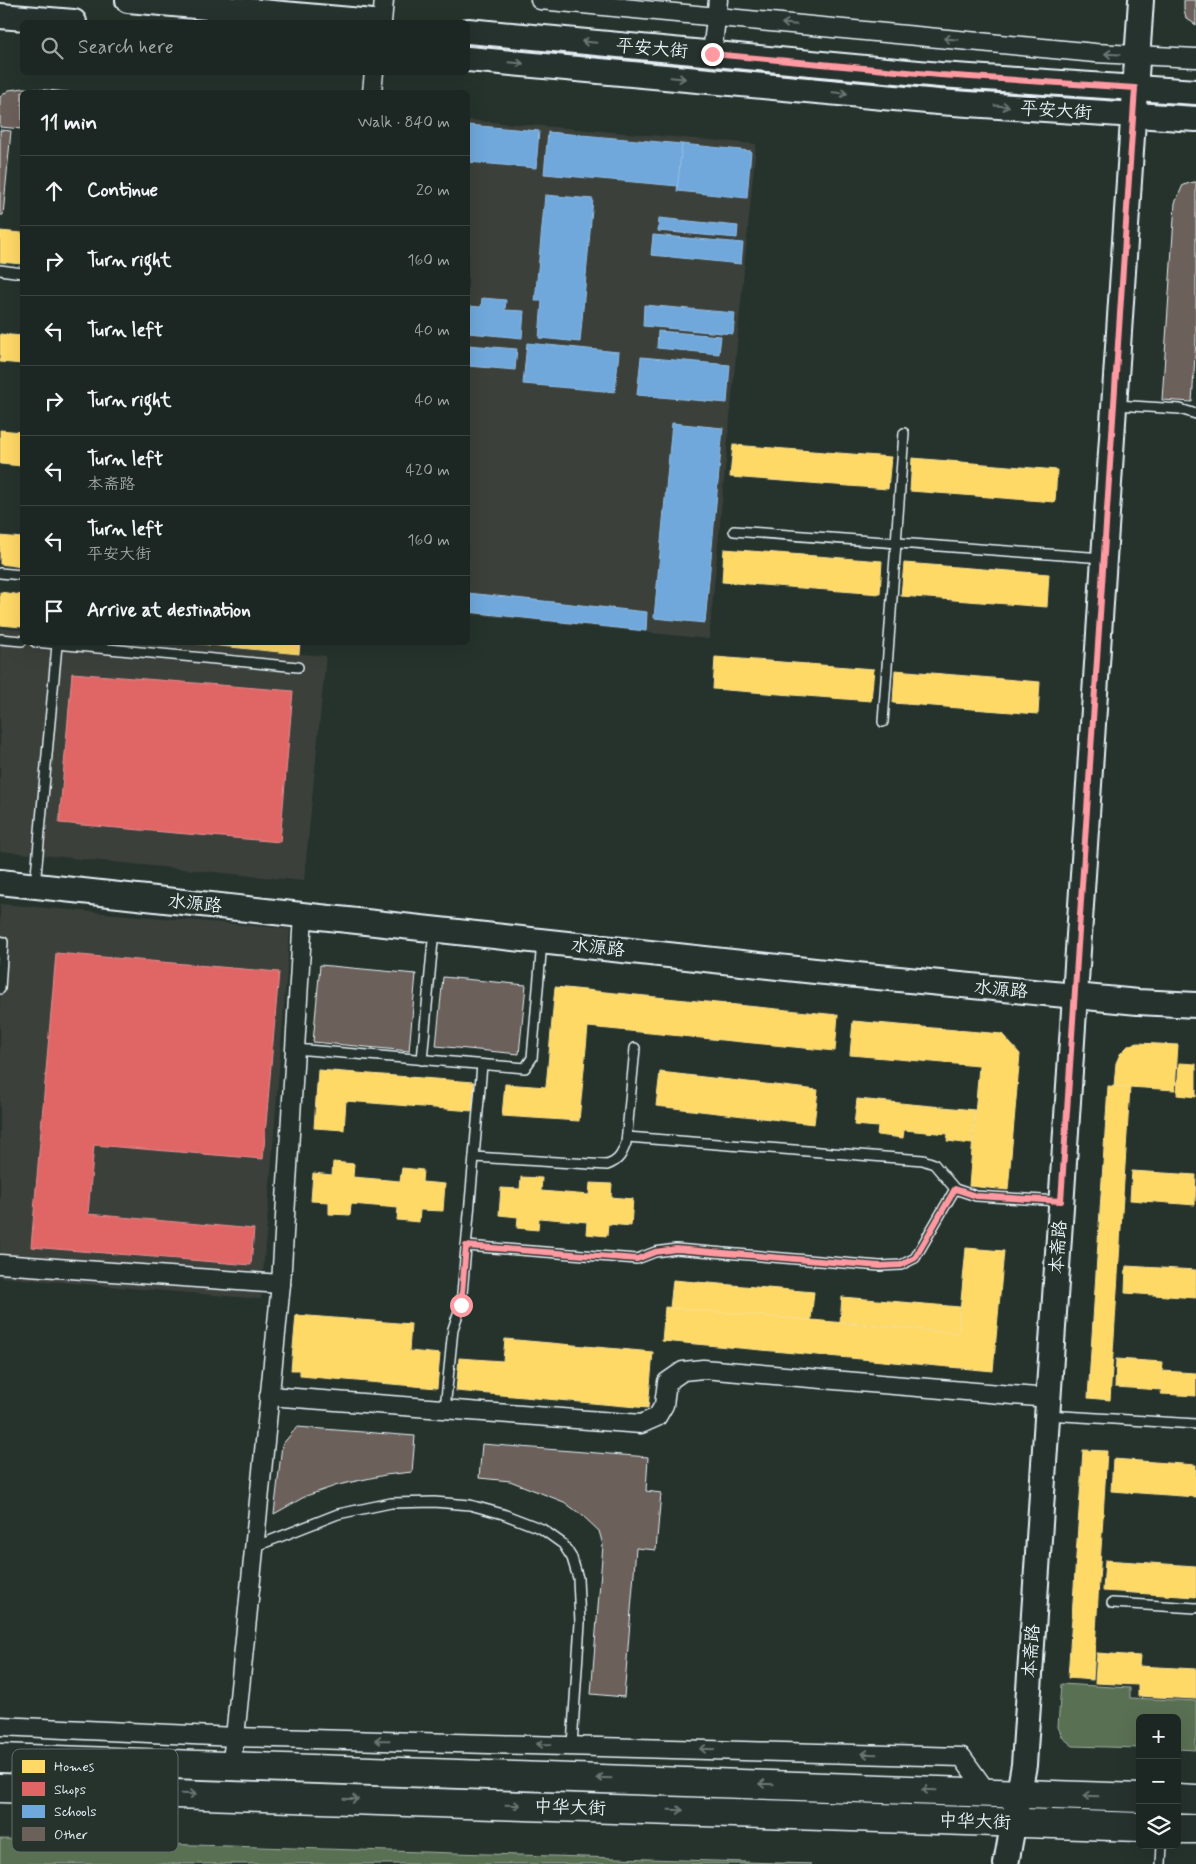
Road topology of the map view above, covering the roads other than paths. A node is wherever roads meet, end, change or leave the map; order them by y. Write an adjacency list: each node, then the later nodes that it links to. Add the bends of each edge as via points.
1 (128, 0): 8 (street)
2 (384, 0): 9 (street)
3 (540, 0): 5 (street)
4 (1141, 0): 12 (street, 本斋路)
5 (717, 8): 11 (street); 12 (street, one-way to 5, via 1095,53)
6 (0, 16): 7 (street)
7 (49, 20)
8 (351, 20)
9 (382, 20)
10 (470, 31): 11 (street, 平安大街, one-way to 10)
11 (712, 54): 16 (street, 平安大街, via 940,75)
12 (1137, 55): 13 (street); 16 (street, 本斋路)
13 (1196, 58)
14 (470, 59): 19 (street, 平安大街, one-way to 19, via 938,102)
15 (374, 75): 17 (street)
16 (1135, 88): 18 (street, 平安大街); 19 (street, 本斋路)
17 (372, 90)
18 (1196, 92)
19 (1133, 115): 20 (street, 平安大街); 23 (street, 本斋路)
20 (1196, 119)
21 (0, 270): 22 (lane)
22 (20, 273)
23 (1113, 405): 24 (lane, via 1180,409); 28 (street, 本斋路)
24 (1196, 414)
25 (904, 433): 27 (lane)
26 (734, 531): 27 (lane)
27 (896, 543): 28 (lane); 35 (lane)
28 (1103, 558): 43 (street, 本斋路)
29 (0, 573): 30 (lane)
30 (20, 575)
31 (0, 639): 32 (lane)
32 (20, 641)
33 (57, 645): 34 (lane); 37 (lane)
34 (298, 668)
35 (882, 722)
36 (0, 882): 37 (street, 水源路)
37 (35, 886): 38 (street, 水源路)
38 (303, 915): 39 (street, 水源路); 46 (street)
39 (434, 930): 40 (street, 水源路); 47 (lane)
40 (542, 941): 43 (street, 水源路); 48 (lane, via 532,1058 525,1068)
41 (0, 942): 42 (lane, via 3,942)
42 (0, 989)
43 (1074, 996): 44 (street, 水源路); 52 (street, 本斋路)
44 (1196, 1005)
45 (635, 1048): 49 (lane)
46 (295, 1049): 47 (lane); 55 (street)
47 (422, 1060): 48 (lane)
48 (482, 1065): 50 (lane)
49 (627, 1137): 50 (lane, via 622,1155 607,1165); 51 (lane, via 923,1160 934,1164)
50 (474, 1157): 53 (lane)
51 (955, 1189): 52 (lane, via 976,1196); 53 (lane, via 915,1258 901,1265 676,1249 637,1259)
52 (1061, 1201): 57 (street, 本斋路)
53 (466, 1246): 58 (lane, via 461,1305 453,1329)
54 (0, 1264): 55 (street)
55 (281, 1284): 56 (street)
56 (269, 1396): 58 (street); 60 (street)
57 (1047, 1407): 58 (street, via 704,1369 683,1371 668,1382 664,1405 657,1417 641,1424); 59 (lane); 69 (street, 本斋路, via 1024,1765)
58 (445, 1409)
59 (1196, 1424)
60 (254, 1547): 64 (street); 65 (lane, via 338,1514 391,1504 434,1502 470,1505 542,1529 563,1544 572,1558 578,1578 580,1623)
61 (1112, 1603): 62 (lane)
62 (1196, 1608)
63 (0, 1726): 64 (street)
64 (235, 1737): 65 (street, one-way to 64); 67 (street)
65 (572, 1745): 68 (street, one-way to 65, via 962,1757)
66 (178, 1764): 67 (main road, 中华大街)
67 (231, 1766): 68 (main road, 中华大街, one-way to 67)
68 (987, 1792): 69 (main road, 中华大街)
69 (1019, 1793): 71 (main road, 中华大街, one-way to 69); 74 (street, 本斋路)
70 (178, 1794): 74 (main road, 中华大街, one-way to 74)
71 (1136, 1798)
72 (1181, 1799): 73 (main road)
73 (1196, 1800)
74 (1014, 1822): 75 (main road, 中华大街); 79 (street, 本斋路)
75 (1136, 1827)
76 (1181, 1829): 77 (main road)
77 (1196, 1829)
78 (1162, 1849): 80 (lane)
79 (1006, 1864)
80 (1162, 1864)

